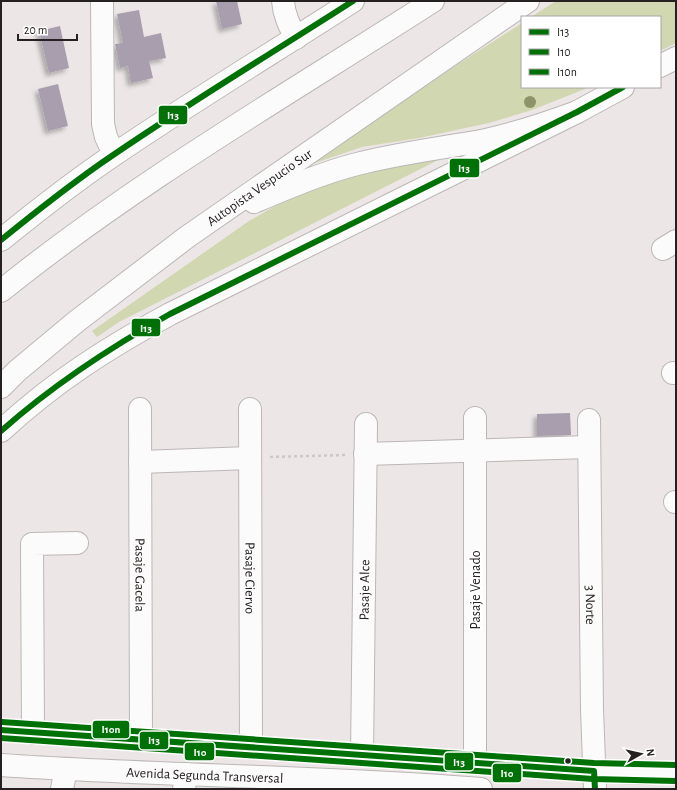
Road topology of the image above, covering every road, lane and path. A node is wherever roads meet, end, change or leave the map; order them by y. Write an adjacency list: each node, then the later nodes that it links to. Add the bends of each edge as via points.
1 (102, 1): 12 (main road, via 104,124 106,137)
2 (283, 1): 7 (main road, via 288,24)
3 (353, 1): 7 (main road)
4 (433, 1): 6 (main road)
5 (528, 1): 13 (main road, Autopista Vespucio Sur)
6 (420, 8): 15 (main road, via 159,176 62,244)
7 (296, 38): 12 (main road)
8 (676, 58): 9 (main road)
9 (661, 66)
10 (621, 88): 11 (main road)
11 (577, 112): 13 (main road, via 487,140 380,159 334,171 247,205); 22 (main road, via 170,314 94,357 57,383)
12 (114, 154): 14 (main road)
13 (187, 237): 16 (main road, Autopista Vespucio Sur, via 77,320)
14 (1, 240)
15 (1, 291)
16 (1, 387)
17 (140, 409): 27 (main road, Pasaje Gacela)
18 (250, 409): 26 (main road, Pasaje Ciervo)
19 (475, 418): 24 (main road, Pasaje Venado)
20 (589, 420): 23 (main road, 3 Norte)
21 (366, 424): 25 (main road, Pasaje Alce)
22 (1, 431)
23 (589, 447): 24 (main road); 38 (main road, 3 Norte)
24 (475, 451): 25 (main road); 34 (main road, Pasaje Venado)
25 (365, 454): 26 (path); 33 (main road, Pasaje Alce)
26 (250, 458): 27 (main road); 32 (main road, Pasaje Ciervo)
27 (140, 462): 31 (main road, Pasaje Gacela)
28 (77, 543): 30 (main road, via 32,544)
29 (1, 730): 30 (main road, Avenida Segunda Transversal)
30 (33, 732): 31 (main road, Avenida Segunda Transversal)
31 (140, 740): 32 (main road, Avenida Segunda Transversal)
32 (251, 747): 33 (main road, Avenida Segunda Transversal)
33 (362, 755): 34 (main road, Avenida Segunda Transversal)
34 (476, 762): 38 (main road, Avenida Segunda Transversal)
35 (1, 765): 37 (main road, Avenida Segunda Transversal)
36 (676, 773): 38 (main road, Avenida Segunda Transversal, via 642,773)
37 (64, 779): 39 (main road, Avenida Segunda Transversal)
38 (595, 780)
39 (185, 781): 40 (main road, Avenida Segunda Transversal)
40 (305, 783): 41 (main road, Avenida Segunda Transversal)
41 (427, 787): 42 (main road, Avenida Segunda Transversal)
42 (481, 789)

